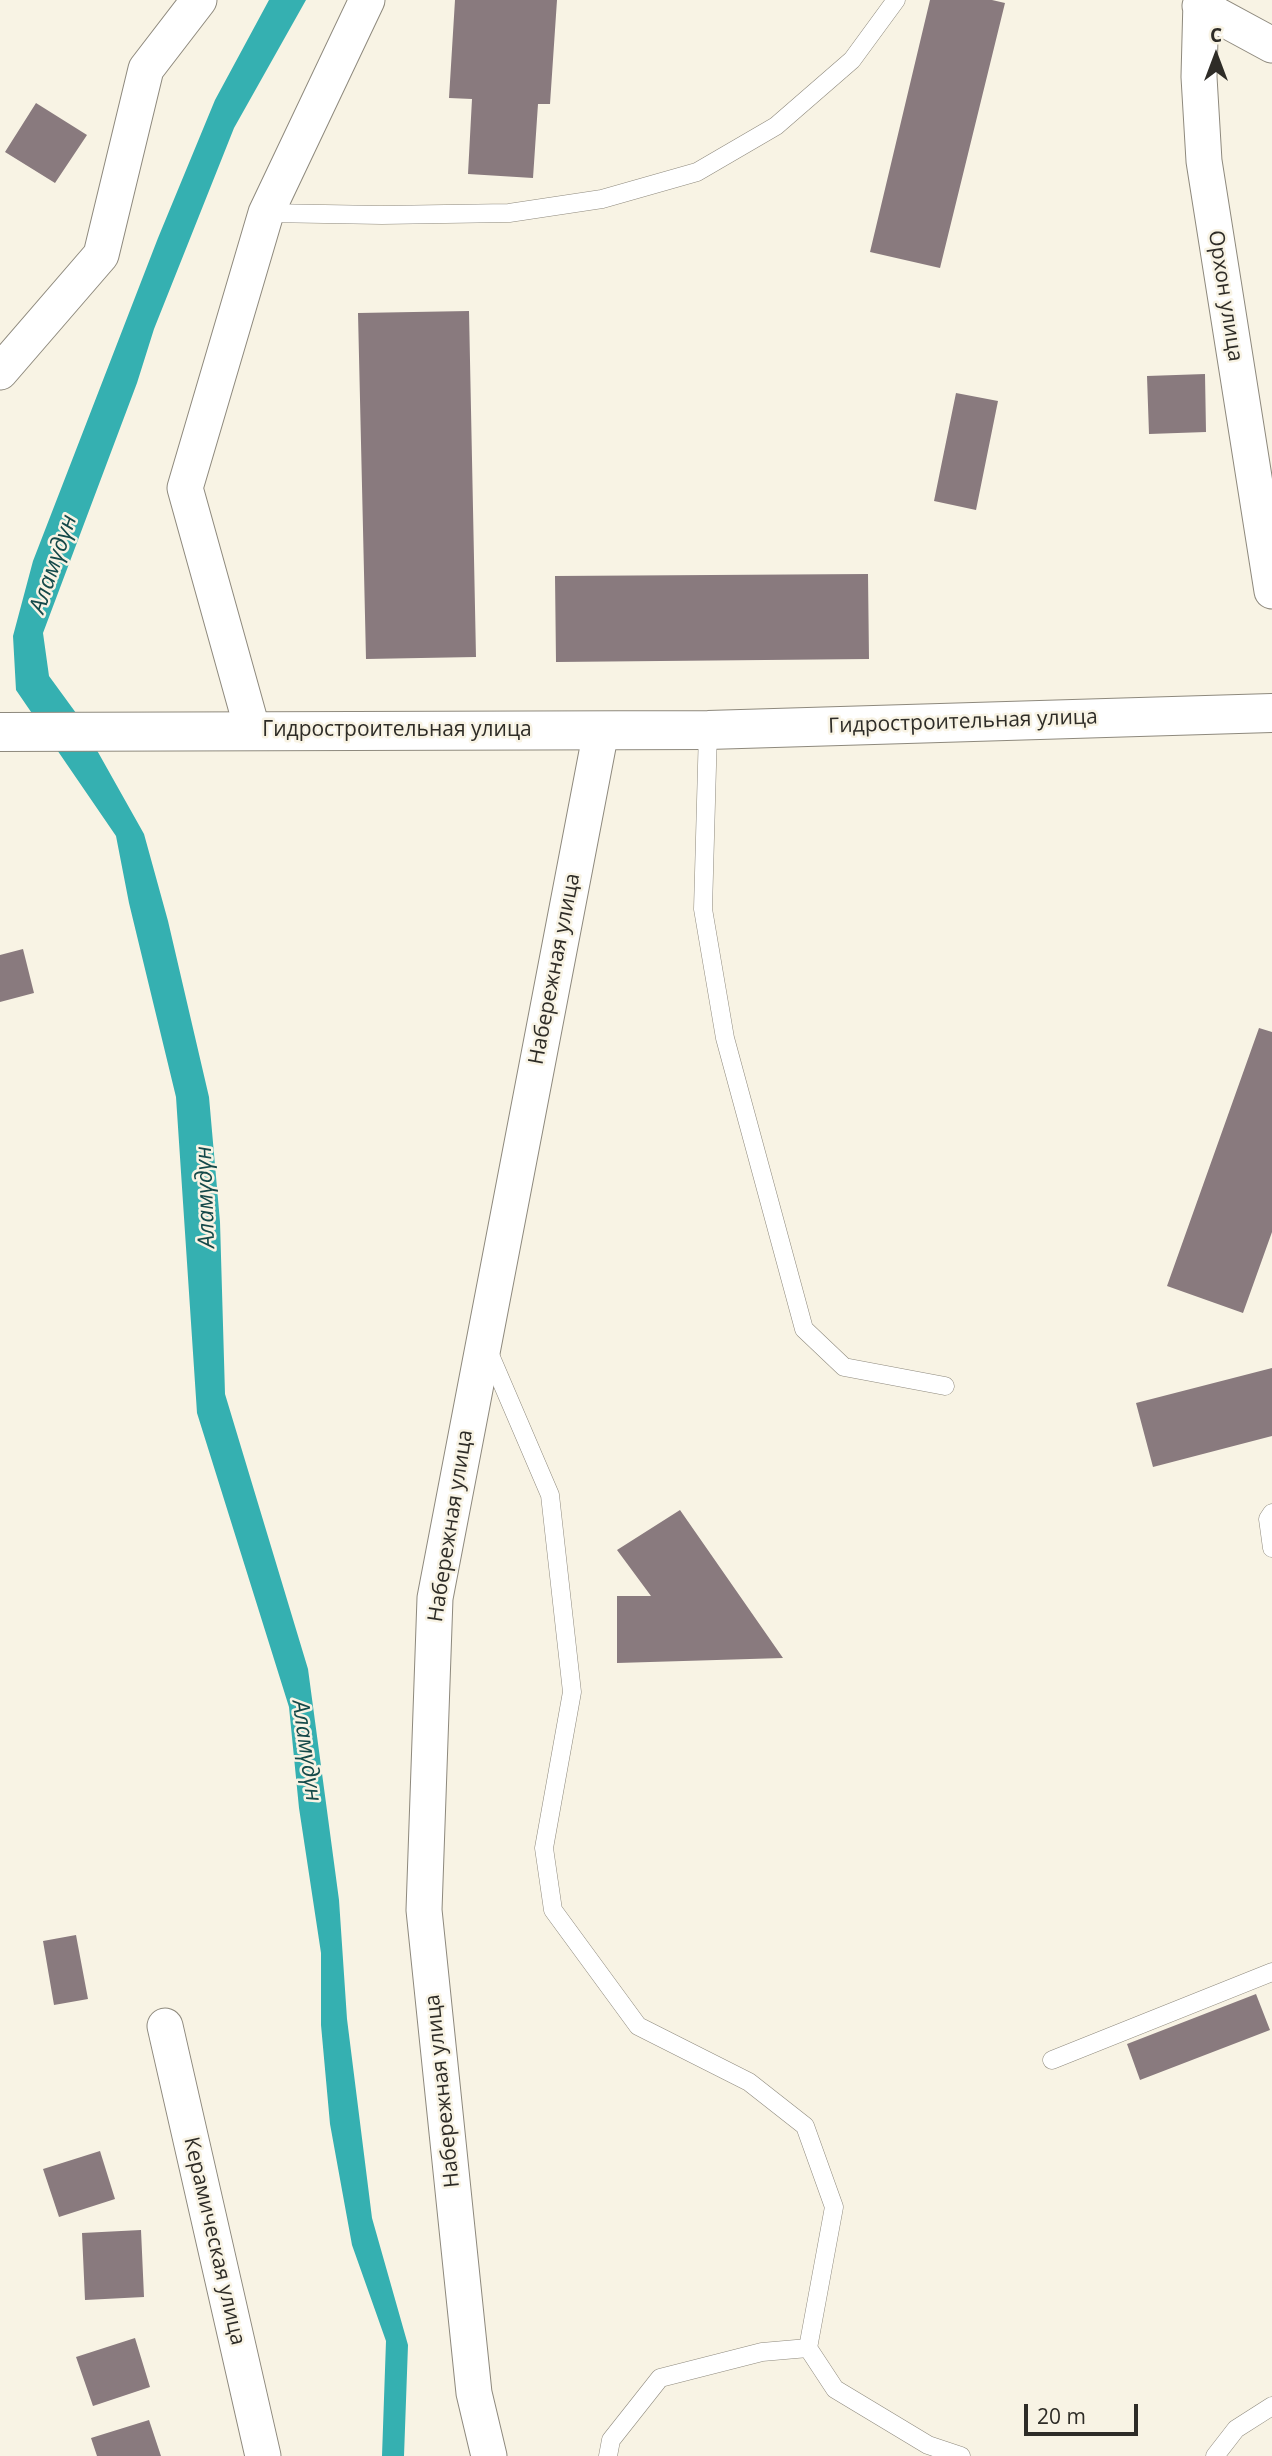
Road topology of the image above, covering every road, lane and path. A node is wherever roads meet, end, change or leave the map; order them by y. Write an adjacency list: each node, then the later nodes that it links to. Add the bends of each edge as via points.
1 (199, 0): 7 (street, via 146,69 101,255)
2 (367, 0): 6 (street, Гидростроительная улица)
3 (896, 0): 6 (lane, via 852,60 776,126 697,172 602,199 509,213)
4 (1200, 3): 5 (street); 8 (street, Орхон улица, via 1204,161)
5 (1272, 45)
6 (266, 213): 13 (street, Гидростроительная улица, via 185,488)
7 (0, 372)
8 (1272, 591)
9 (1272, 713): 10 (street, Гидростроительная улица)
10 (708, 730): 11 (street, Гидростроительная улица); 15 (lane, via 703,909 725,1038 804,1329 844,1367)
11 (601, 731): 13 (street, Гидростроительная улица); 14 (street, Набережная улица)
12 (0, 732): 13 (street)
13 (253, 732)
14 (484, 1342): 21 (lane, via 550,1495 572,1692 544,1848 552,1910 638,2026 749,2082 804,2126 834,2207); 24 (street, Набережная улица, via 435,1598 424,1910 474,2393)
15 (945, 1386)
16 (1272, 1513): 17 (lane, via 1268,1519)
17 (1272, 1548)
18 (1272, 1972): 20 (lane)
19 (164, 2026): 23 (street, Керамическая улица)
20 (1052, 2060)
21 (808, 2348): 25 (lane, via 762,2353 660,2378 611,2440); 26 (lane, via 835,2389 928,2445)
22 (1272, 2406): 27 (lane, via 1236,2429)
23 (263, 2456)
24 (489, 2456)
25 (608, 2456)
26 (961, 2456)
27 (1215, 2456)

